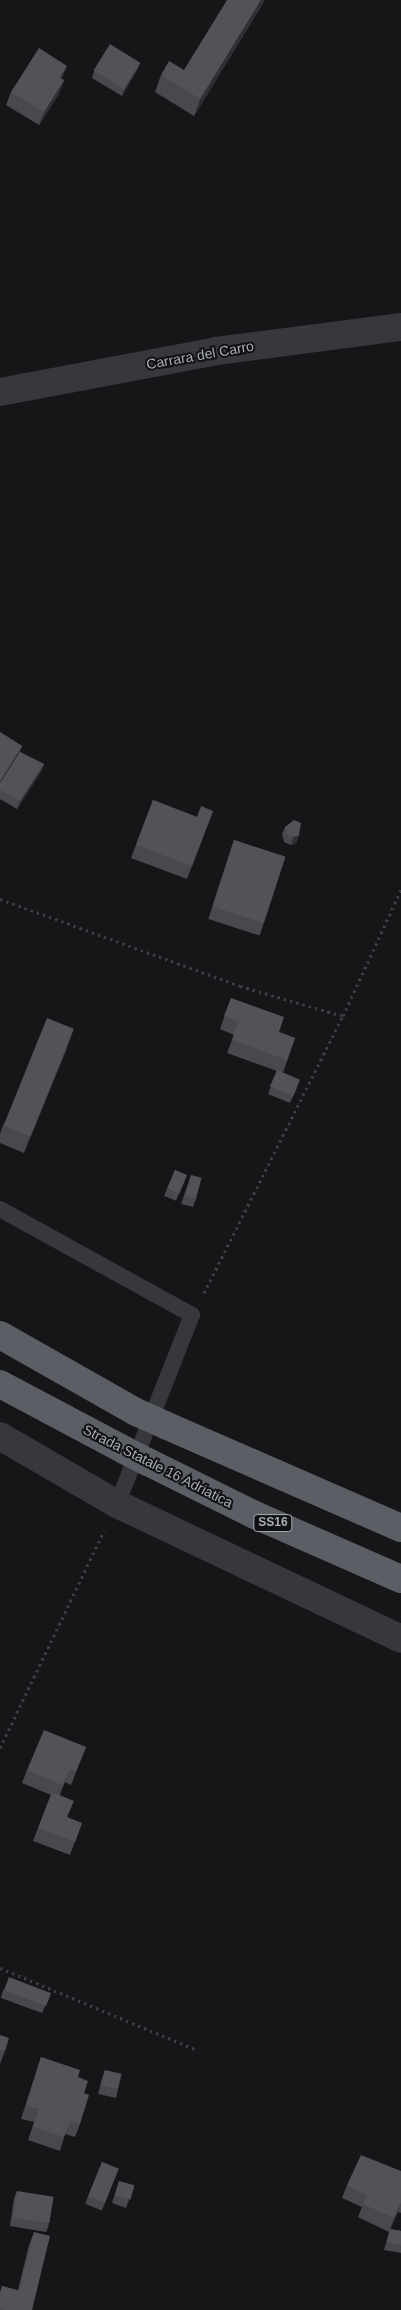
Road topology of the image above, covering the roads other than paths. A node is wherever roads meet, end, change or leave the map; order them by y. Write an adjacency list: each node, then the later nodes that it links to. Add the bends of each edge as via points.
1 (401, 327): 2 (street, Carrara del Carro, via 216,351)
2 (0, 392)
3 (0, 1209): 7 (lane, via 192,1315)
4 (0, 1334): 8 (highway, bridge, via 136,1412)
5 (0, 1384): 9 (highway, Strada Statale 16 Adriatica / SS16, via 255,1515)
6 (0, 1436): 7 (street)
7 (118, 1504): 10 (street)
8 (401, 1528)
9 (401, 1579)
10 (401, 1639)

